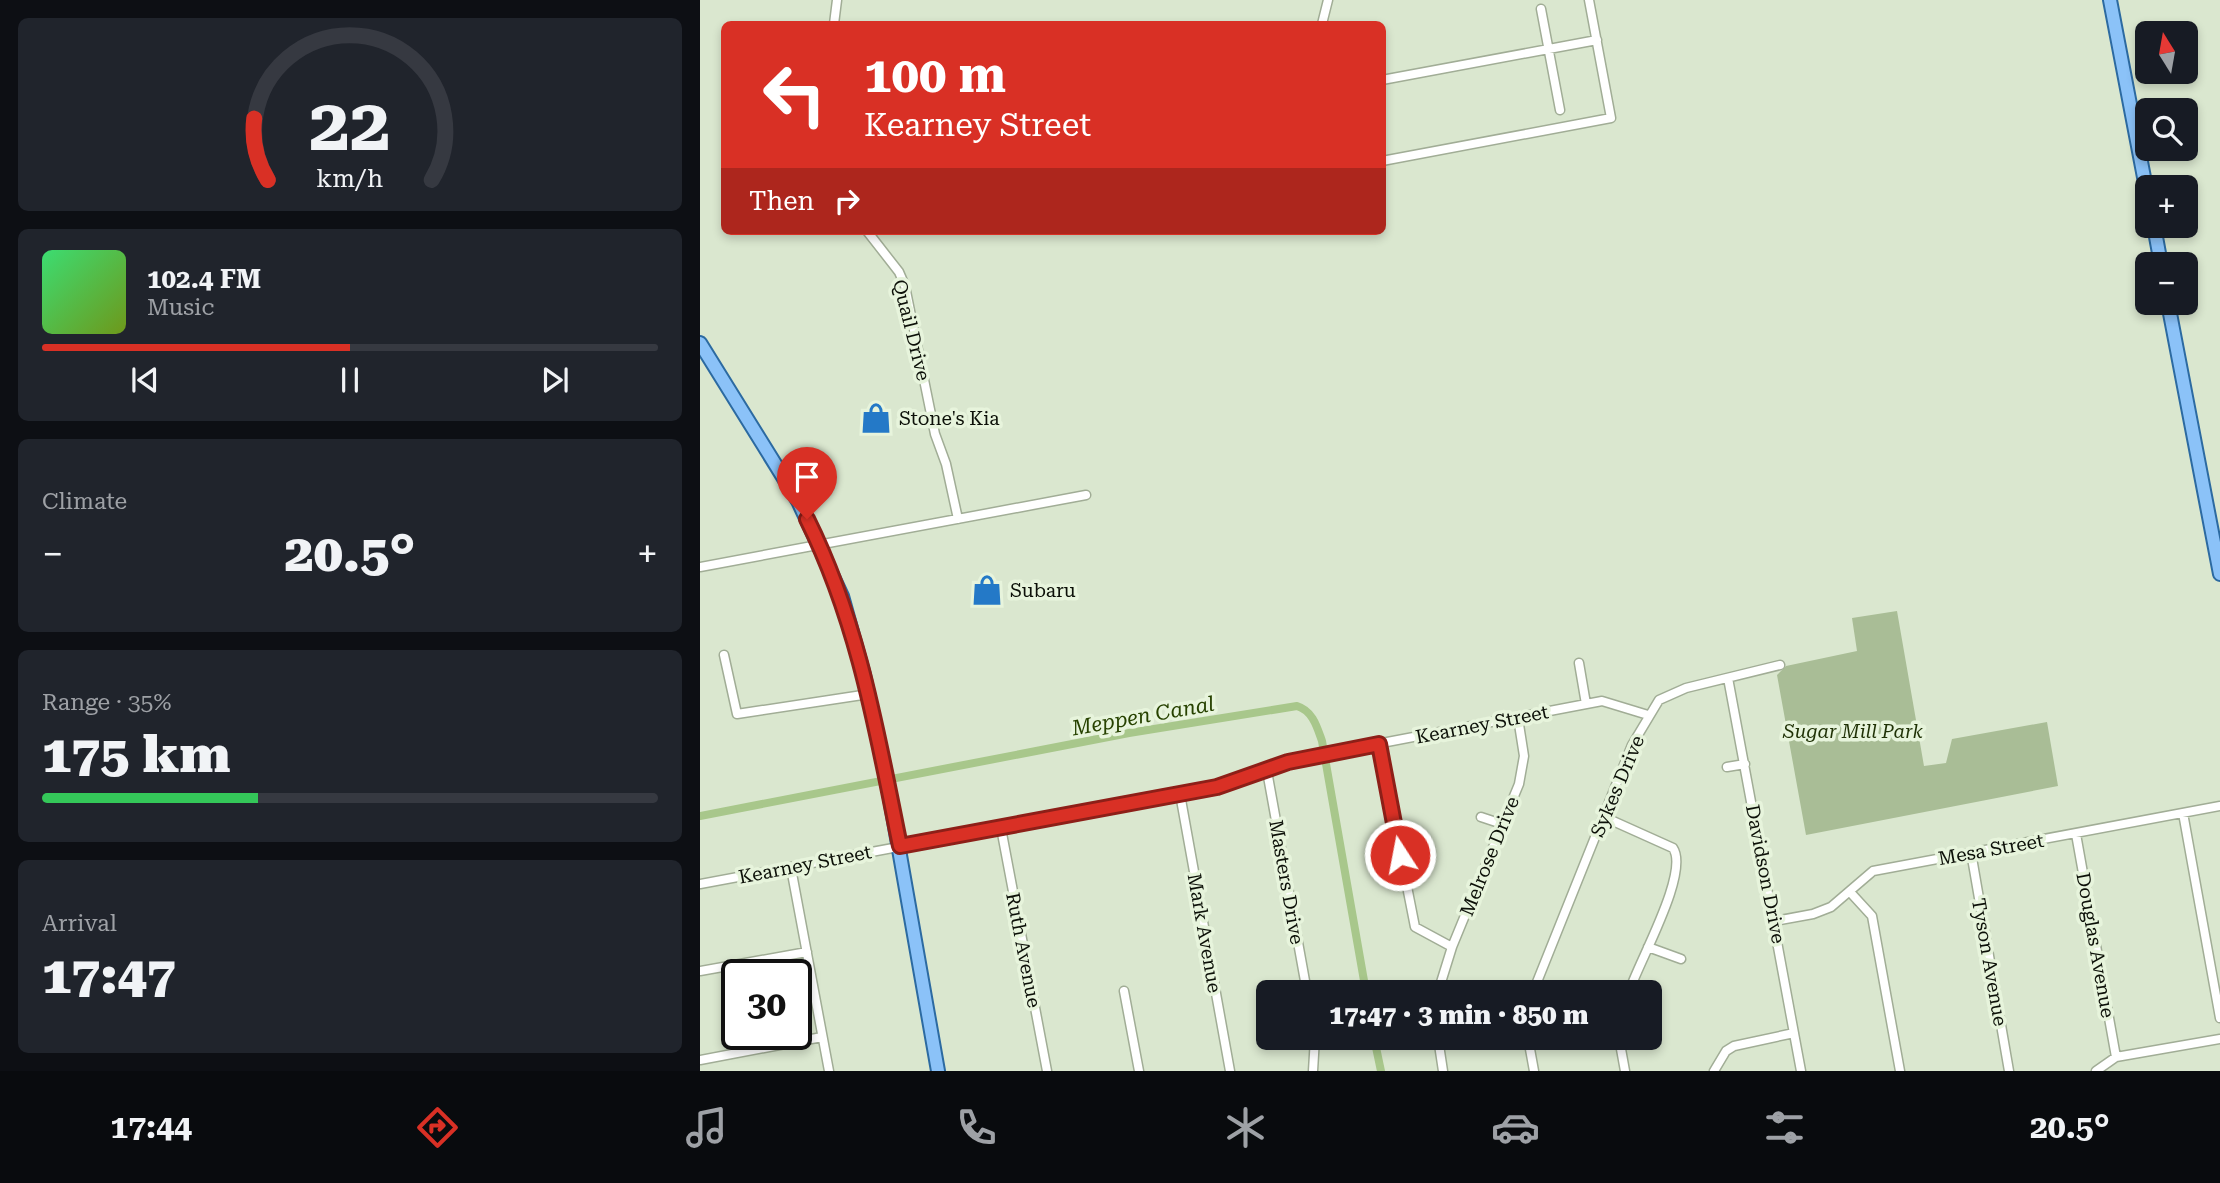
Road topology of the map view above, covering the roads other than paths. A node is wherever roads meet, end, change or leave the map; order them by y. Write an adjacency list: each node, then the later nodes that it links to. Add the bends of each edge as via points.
1 (837, 0): 6 (street)
2 (1328, 0): 7 (street)
3 (1589, 0): 8 (street)
4 (2110, 0): 13 (main road)
5 (1541, 9): 9 (street)
6 (834, 21)
7 (1323, 21)
8 (1597, 40): 9 (street); 12 (street, via 1611,118)
9 (1549, 49): 10 (street); 11 (street)
10 (1386, 79)
11 (1560, 110)
12 (1386, 160)
13 (2144, 175)
14 (870, 235): 18 (street, Quail Drive, via 905,286 935,434)
15 (2170, 315): 21 (main road)
16 (700, 343): 19 (main road, via 780,468)
17 (1086, 495): 18 (street)
18 (958, 519): 19 (street)
19 (820, 545): 20 (street); 26 (main road, via 842,596)
20 (700, 567)
21 (2220, 574)
22 (724, 655): 26 (street, via 737,714)
23 (1579, 663): 27 (street)
24 (1780, 665): 25 (street, Sykes Drive)
25 (1728, 678): 28 (street, Sykes Drive, via 1668,695); 31 (street, Davidson Drive)
26 (869, 694): 42 (main road)
27 (1587, 704): 28 (street, Kearney Street, via 1602,701); 29 (street, Kearney Street)
28 (1648, 715): 38 (street, Sykes Drive)
29 (1518, 718): 30 (street, Kearney Street); 39 (street, Melrose Drive, via 1524,756 1519,784)
30 (1379, 744): 33 (street, Kearney Street); 48 (street, via 1415,927)
31 (1745, 764): 32 (street); 47 (street, Davidson Drive)
32 (1727, 767)
33 (1267, 771): 34 (street, Kearney Street); 53 (street, Masters Drive)
34 (1181, 794): 40 (street, Kearney Street); 72 (street, Mark Avenue)
35 (2220, 806): 36 (street, Mesa Street)
36 (2183, 813): 41 (street, Mesa Street); 58 (street)
37 (1481, 817): 39 (street)
38 (1604, 817): 49 (street, via 1677,854 1673,883); 55 (street, Sykes Drive)
39 (1502, 824): 48 (street, Melrose Drive)
40 (1001, 828): 42 (street, Kearney Street); 70 (street, Ruth Avenue)
41 (2076, 834): 43 (street, Mesa Street); 66 (street, Douglas Avenue)
42 (900, 846): 44 (street, Kearney Street); 69 (main road)
43 (1970, 852): 46 (street, Mesa Street, via 1874,871); 80 (street, Tyson Avenue)
44 (792, 868): 45 (street, Kearney Street); 50 (street)
45 (700, 884)
46 (1850, 892): 47 (street, Mesa Street, via 1813,914); 79 (street, via 1872,916)
47 (1775, 920): 59 (street, Davidson Drive)
48 (1452, 947): 54 (street, Melrose Drive)
49 (1648, 947): 51 (street); 56 (street)
50 (807, 952): 52 (street); 60 (street)
51 (1681, 959)
52 (700, 971)
53 (1305, 980)
54 (1442, 980)
55 (1537, 980)
56 (1634, 980)
57 (1124, 991): 71 (street)
58 (2220, 1018)
59 (1794, 1033): 77 (street, via 1734,1046); 78 (street, Davidson Drive)
60 (822, 1037): 67 (street); 68 (street)
61 (2220, 1039): 66 (street)
62 (1314, 1050): 73 (street)
63 (1440, 1050): 74 (street)
64 (1530, 1050): 75 (street)
65 (1621, 1050): 76 (street)
66 (2116, 1057): 81 (street)
67 (700, 1060)
68 (829, 1071)
69 (938, 1071)
70 (1047, 1071)
71 (1139, 1071)
72 (1230, 1071)
73 (1313, 1071)
74 (1443, 1071)
75 (1534, 1071)
76 (1625, 1071)
77 (1714, 1071)
78 (1801, 1071)
79 (1900, 1071)
80 (2009, 1071)
81 (2096, 1071)

